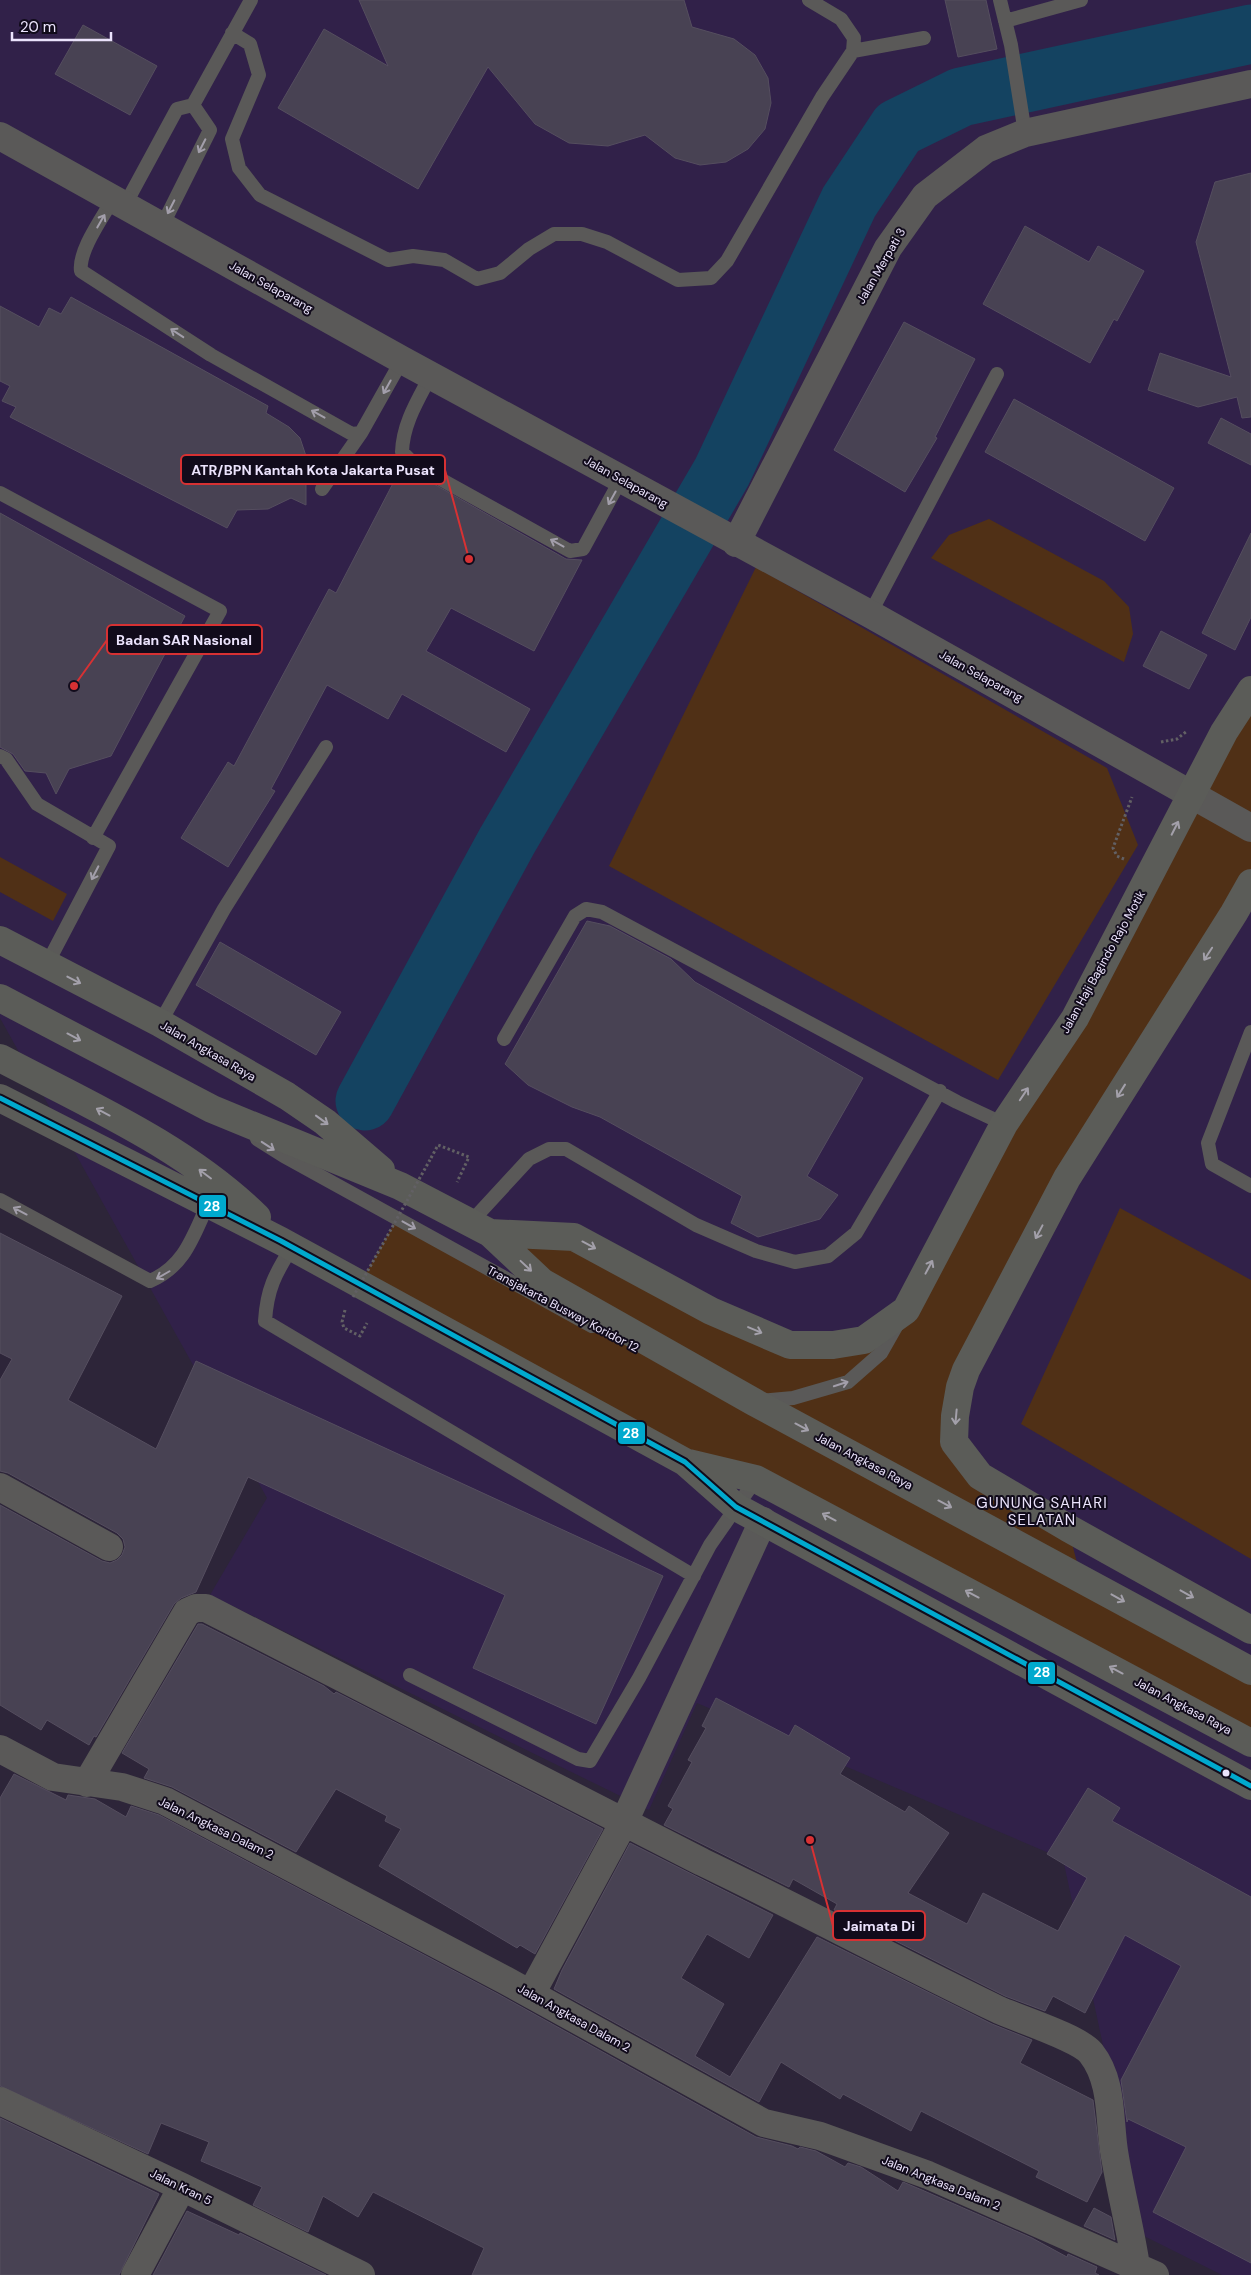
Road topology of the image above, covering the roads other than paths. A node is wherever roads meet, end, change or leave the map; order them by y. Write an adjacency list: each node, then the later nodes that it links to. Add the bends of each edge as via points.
1 (251, 0): 6 (lane)
2 (809, 0): 8 (lane, via 840,19 854,38)
3 (1000, 0): 5 (lane)
4 (1081, 0): 5 (lane)
5 (1005, 21): 11 (lane)
6 (232, 33): 8 (lane, via 250,44 259,75 232,139 238,168 260,195 388,260 413,256 444,260 477,279 500,273 554,234 582,234 606,242 678,280 711,278 727,261 822,97); 10 (lane)
7 (924, 38): 8 (lane)
8 (853, 51)
9 (1251, 84): 11 (street, Jalan Merpati 3)
10 (193, 105): 13 (lane, via 177,109); 14 (lane, one-way to 14, via 210,130)
11 (1025, 126): 22 (street, Jalan Merpati 3, via 986,149 925,196 888,248)
12 (0, 136): 13 (street, Jalan Selaparang)
13 (119, 202): 14 (street, Jalan Selaparang); 18 (lane, one-way to 13, via 352,434 211,355 80,271 88,242)
14 (162, 226): 15 (street, Jalan Selaparang)
15 (402, 360): 17 (street, Jalan Selaparang); 18 (lane, one-way to 18)
16 (997, 374): 23 (lane)
17 (431, 375): 19 (street, Jalan Selaparang); 19 (lane, one-way to 17, via 583,549 570,551 415,465 402,452 402,436 408,418)
18 (361, 433): 20 (lane)
19 (622, 480): 22 (street, Jalan Selaparang)
20 (322, 489)
21 (0, 493): 29 (lane, via 220,611)
22 (736, 543): 23 (street, Jalan Selaparang)
23 (870, 614): 27 (street, Jalan Selaparang)
24 (1251, 690): 27 (main road, Jalan Haji Bagindo Rajo Motik, via 1224,732)
25 (326, 747): 34 (lane, via 224,909)
26 (0, 756): 29 (lane, via 6,759 36,804)
27 (1192, 795): 28 (street, Jalan Selaparang); 41 (main road, Jalan Haji Bagindo Rajo Motik, one-way to 27, via 1075,1018)
28 (1251, 828)
29 (93, 838): 32 (lane, one-way to 32, via 109,846)
30 (1251, 883): 55 (main road, one-way to 55, via 1067,1178 966,1370 957,1406 954,1442 980,1476)
31 (0, 940): 32 (main road, Jalan Angkasa Raya)
32 (46, 966): 34 (main road, Jalan Angkasa Raya, one-way to 34)
33 (0, 998): 40 (main road, Jalan Angkasa Raya, one-way to 40)
34 (160, 1023): 42 (main road, Jalan Angkasa Raya, one-way to 42, via 318,1117)
35 (1251, 1032): 43 (lane, via 1208,1143 1212,1164)
36 (504, 1039): 38 (lane, via 575,916 586,909 602,912)
37 (0, 1058): 47 (main road, Jalan Angkasa Raya, one-way to 37, via 206,1174 167,1148)
38 (940, 1091): 41 (lane); 46 (lane, via 856,1233 828,1256 795,1262 756,1251 696,1225 566,1149 549,1149 529,1159)
39 (0, 1098): 45 (main road, Jalan Angkasa Raya)
40 (212, 1109): 42 (main road, Jalan Angkasa Raya); 49 (lane, Transjakarta Busway Koridor 12, one-way to 49, via 284,1156 595,1328 726,1395)
41 (1004, 1124): 48 (main road, Jalan Haji Bagindo Rajo Motik, one-way to 41)
42 (400, 1186): 46 (main road, Jalan Angkasa Raya)
43 (1251, 1186)
44 (0, 1200): 45 (lane, one-way to 44, via 179,1262 166,1274 150,1281)
45 (208, 1204): 47 (main road, Jalan Angkasa Raya)
46 (480, 1228): 48 (main road, Jalan Angkasa Raya, one-way to 48, via 574,1237 711,1311 790,1345 833,1345 864,1340); 49 (main road, Jalan Angkasa Raya, one-way to 49, via 542,1282)
47 (286, 1244): 50 (main road, Jalan Angkasa Raya); 57 (lane, via 266,1299 265,1321)
48 (906, 1310): 49 (lane, Transjakarta Busway Koridor 12, one-way to 48, via 793,1398 848,1382 881,1353)
49 (754, 1402): 58 (main road, Jalan Angkasa Raya, one-way to 58)
50 (685, 1462): 51 (main road, Jalan Angkasa Raya); 53 (main road, Jalan Angkasa Raya)
51 (756, 1479): 53 (lane); 63 (main road, Jalan Angkasa Raya, one-way to 51)
52 (0, 1487): 56 (street)
53 (736, 1507): 54 (main road, Jalan Angkasa Raya); 57 (lane)
54 (763, 1521): 66 (main road, Jalan Angkasa Raya); 69 (street)
55 (1068, 1528): 58 (main road); 59 (main road, one-way to 59)
56 (109, 1547)
57 (694, 1576): 62 (lane, via 590,1761 578,1759)
58 (1081, 1578): 60 (main road, Jalan Angkasa Raya, one-way to 60)
59 (1250, 1629): 60 (main road)
60 (1184, 1635): 61 (main road, Jalan Angkasa Raya)
61 (1251, 1671)
62 (410, 1675)
63 (1198, 1714): 64 (main road, Jalan Angkasa Raya); 66 (main road)
64 (1251, 1743)
65 (0, 1749): 67 (street, Jalan Angkasa Dalam 2, via 53,1777)
66 (1216, 1767): 68 (main road, Jalan Angkasa Raya)
67 (87, 1783): 69 (street, via 187,1612 206,1608); 70 (street, Jalan Angkasa Dalam 2, via 122,1787 165,1802)
68 (1251, 1786)
69 (624, 1822): 70 (street); 73 (street, via 849,1937 1009,2014 1051,2030 1090,2052 1106,2082 1114,2151)
70 (532, 1994): 73 (street, Jalan Angkasa Dalam 2, via 764,2123 820,2136 928,2175)
71 (0, 2102): 72 (street, Jalan Kran 5)
72 (182, 2187): 74 (street); 75 (street, Jalan Kran 5)
73 (1145, 2270)
74 (135, 2275)
75 (361, 2275)

